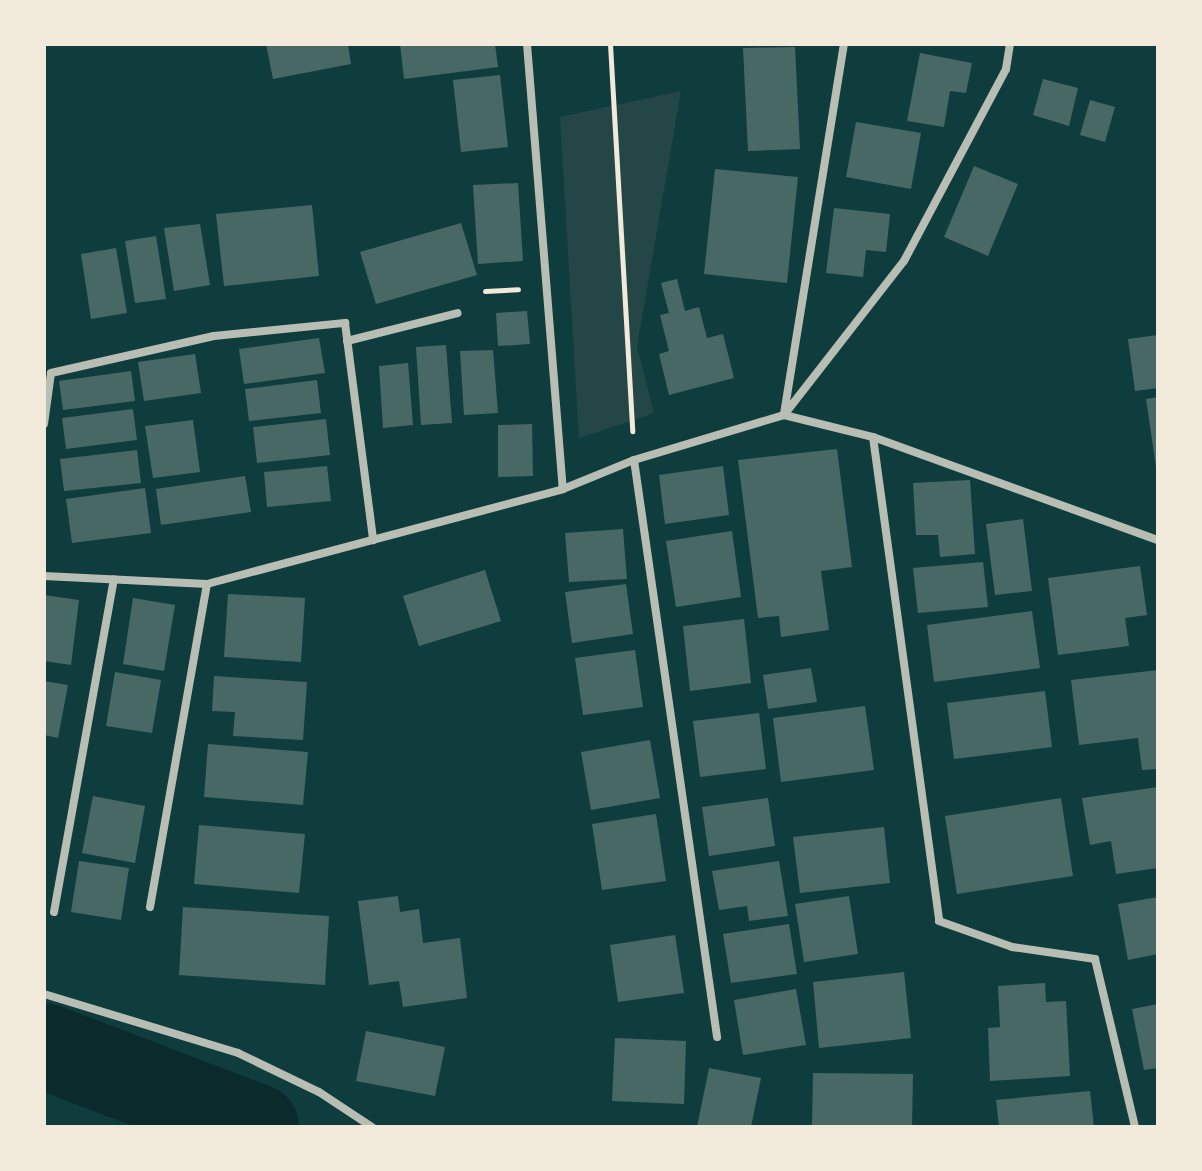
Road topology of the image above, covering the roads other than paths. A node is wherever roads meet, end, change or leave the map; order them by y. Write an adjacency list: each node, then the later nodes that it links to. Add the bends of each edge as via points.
1 (527, 44): 10 (street)
2 (844, 44): 6 (street)
3 (1010, 44): 6 (street, via 1006,69 904,261)
4 (458, 313): 5 (street)
5 (347, 341): 7 (street, via 345,323 214,336 51,373); 11 (street)
6 (784, 415): 8 (street); 9 (street)
7 (44, 424)
8 (873, 437): 12 (street); 21 (street, via 939,921 1012,947 1095,959)
9 (634, 460): 10 (street); 19 (street)
10 (563, 489): 11 (street)
11 (373, 540): 15 (street)
12 (1158, 540)
13 (44, 576): 14 (street)
14 (114, 579): 15 (street); 17 (street)
15 (207, 584): 16 (street)
16 (150, 907)
17 (54, 912)
18 (44, 994): 20 (street, via 238,1053 319,1092)
19 (717, 1037)
20 (372, 1127)
21 (1135, 1127)

